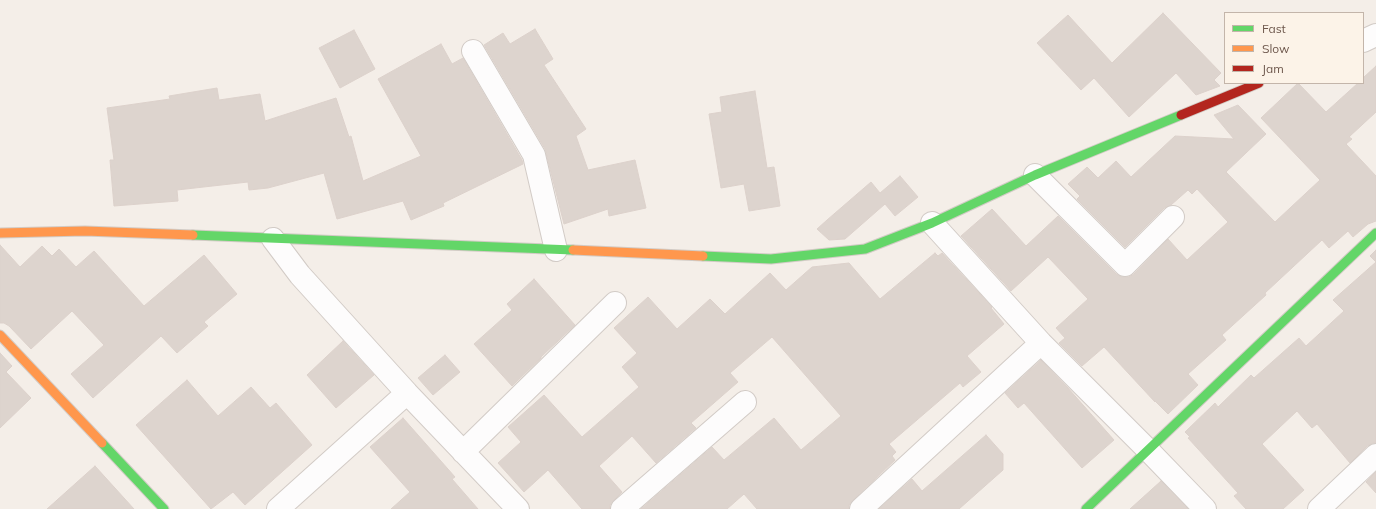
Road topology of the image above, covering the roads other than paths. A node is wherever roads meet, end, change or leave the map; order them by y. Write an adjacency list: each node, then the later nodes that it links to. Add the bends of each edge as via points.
1 (1376, 35): 2 (street)
2 (1364, 40)
3 (473, 51): 11 (street, via 534,155)
4 (1257, 84): 5 (street)
5 (1035, 175): 6 (street, via 1125,265); 7 (street)
6 (1173, 217)
7 (932, 222): 11 (street, via 865,249 771,259); 14 (street)
8 (0, 233): 10 (street, via 85,231)
9 (1376, 233): 17 (street)
10 (273, 239): 11 (street); 15 (street, via 300,275)
11 (556, 250)
12 (615, 303): 18 (street)
13 (0, 335): 20 (street)
14 (1041, 343): 17 (street); 24 (street)
15 (407, 393): 18 (street); 21 (street)
16 (745, 402): 23 (street)
17 (1148, 450): 25 (street); 26 (street)
18 (464, 452): 22 (street)
19 (1376, 455): 27 (street)
20 (164, 509)
21 (278, 509)
22 (518, 509)
23 (622, 509)
24 (860, 509)
25 (1086, 509)
26 (1205, 509)
27 (1319, 509)

